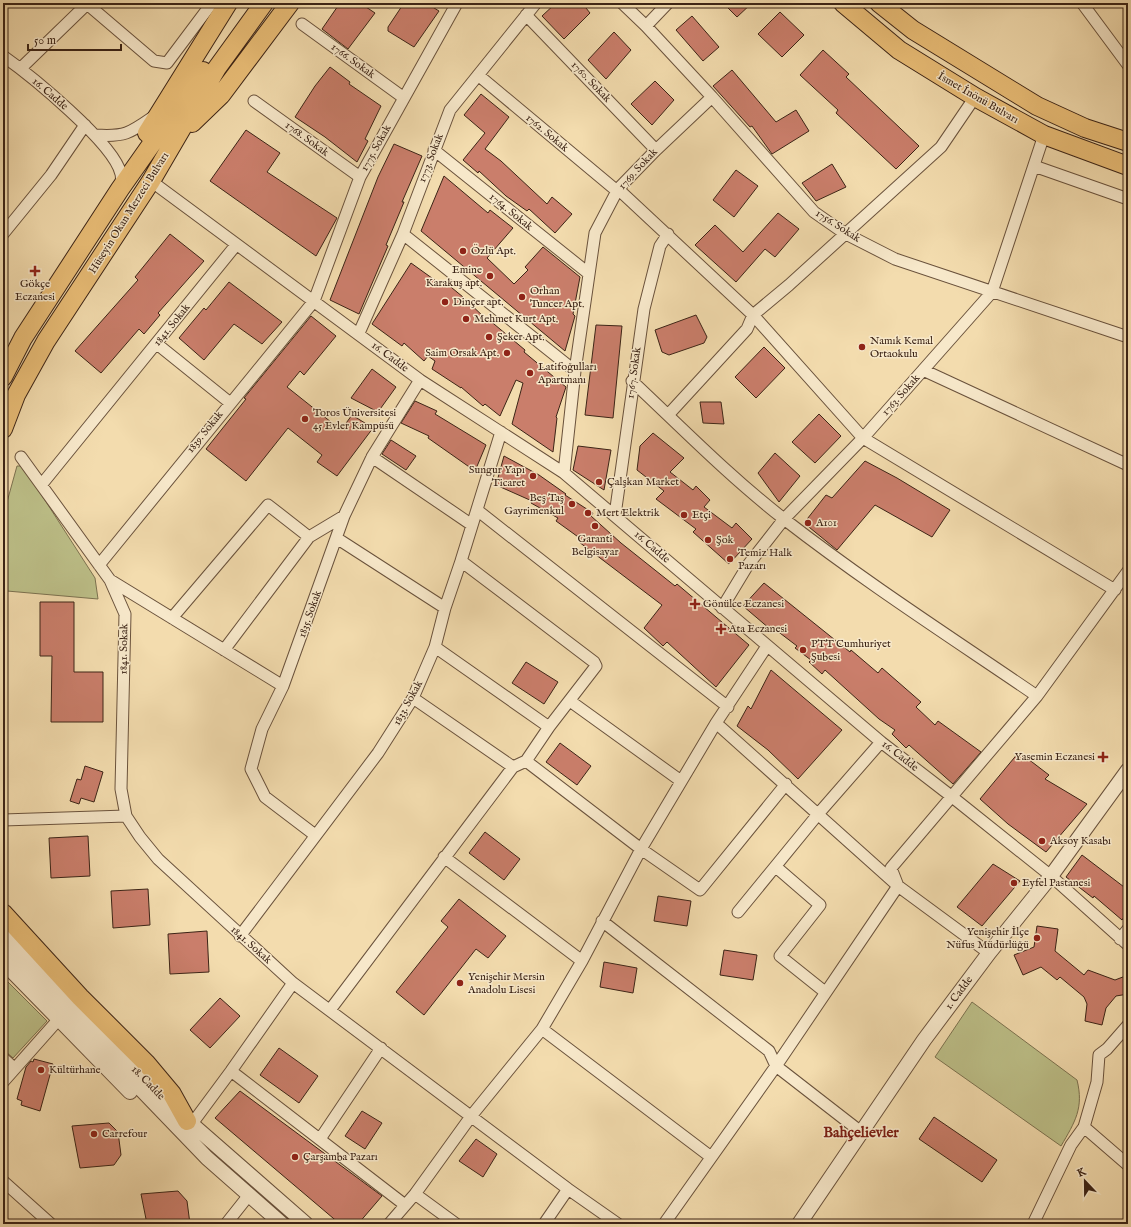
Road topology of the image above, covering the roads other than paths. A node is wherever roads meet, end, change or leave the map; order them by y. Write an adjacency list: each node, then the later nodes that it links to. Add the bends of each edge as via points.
1 (87, 3): 2 (street, via 154,61 168,62); 19 (street)
2 (212, 3)
3 (228, 3): 25 (main road)
4 (250, 3): 37 (main road, Hüseyin Okan Merzeci Bulvarı)
5 (264, 3): 29 (main road, Hüseyin Okan Merzeci Bulvarı, via 217,68)
6 (290, 3): 29 (main road, via 220,95)
7 (457, 3): 23 (street, 1775. Sokak)
8 (536, 3): 14 (street, 1773. Sokak)
9 (622, 3): 16 (street, 1756. Sokak)
10 (668, 3): 16 (street)
11 (843, 3): 22 (main road, İsmet İnönü Bulvarı, via 898,50)
12 (879, 3): 30 (main road, İsmet İnönü Bulvarı, via 913,30 1037,106 1085,128)
13 (1088, 5): 18 (street)
14 (526, 15): 20 (street, 1773. Sokak); 32 (street, 1760. Sokak)
15 (302, 24): 23 (street, 1766. Sokak)
16 (646, 26): 21 (street, 1756. Sokak)
17 (4, 58): 19 (street, 16. Cadde)
18 (1128, 65)
19 (21, 68): 26 (street, 16. Cadde)
20 (478, 75): 31 (street, 1773. Sokak, via 450,110); 38 (street, 1762. Sokak)
21 (712, 97): 32 (street, 1769. Sokak); 40 (street, 1756. Sokak, via 814,212)
22 (975, 97): 28 (main road, İsmet İnönü Bulvarı); 40 (street, via 941,147)
23 (404, 98): 35 (street, 1775. Sokak)
24 (254, 100): 35 (street, 1768. Sokak)
25 (158, 114): 27 (street, via 131,132 116,136); 37 (main road, via 139,146)
26 (85, 125): 27 (street, 16. Cadde); 41 (street, via 51,175)
27 (96, 135): 37 (street, 16. Cadde, via 122,175)
28 (1044, 135): 33 (street, 1763. Sokak); 34 (main road, İsmet İnönü Bulvarı)
29 (173, 142): 36 (main road, Hüseyin Okan Merzeci Bulvarı)
30 (1128, 142)
31 (434, 150): 42 (street, 1773. Sokak); 45 (street, 1764. Sokak)
32 (656, 150): 38 (street, 1769. Sokak)
33 (1034, 166): 39 (street); 46 (street, 1763. Sokak)
34 (1128, 166)
35 (360, 177): 47 (street, 1775. Sokak)
36 (151, 181): 44 (street, 16. Cadde); 59 (main road, Hüseyin Okan Merzeci Bulvarı, via 46,341 16,395)
37 (120, 189): 54 (main road, Hüseyin Okan Merzeci Bulvarı, via 23,338)
38 (618, 190): 43 (street, 1762. Sokak); 45 (street, 1769. Sokak, via 594,233)
39 (1128, 199)
40 (844, 233): 46 (street, 1756. Sokak, via 895,259); 48 (street)
41 (3, 234)
42 (402, 234): 49 (street, 1773. Sokak); 53 (street)
43 (668, 234): 48 (street, 1762. Sokak); 56 (street, 1767. Sokak, via 660,246 644,309)
44 (236, 246): 47 (street, 16. Cadde); 51 (street, 1841. Sokak)
45 (588, 273): 53 (street, 1769. Sokak)
46 (992, 292): 50 (street, 1756. Sokak); 52 (street, 1763. Sokak)
47 (314, 301): 49 (street, 16. Cadde); 57 (street, 1839. Sokak)
48 (753, 315): 58 (street, via 748,329); 61 (street, 1762. Sokak)
49 (359, 333): 55 (street, 16. Cadde)
50 (1128, 337)
51 (157, 344): 57 (street); 66 (street, 1841. Sokak)
52 (923, 370): 61 (street, 1763. Sokak); 64 (street)
53 (575, 371): 65 (street, 1769. Sokak)
54 (3, 376)
55 (420, 380): 60 (street, 16. Cadde); 63 (street, 1835. Sokak)
56 (632, 381): 58 (street); 68 (street, 1767. Sokak)
57 (229, 402): 75 (street, 1839. Sokak)
58 (668, 415): 70 (street)
59 (3, 429)
60 (500, 432): 65 (street, 16. Cadde); 67 (street, 1833. Sokak)
61 (863, 438): 70 (street, 1763. Sokak); 78 (street, 1762. Sokak)
62 (21, 457): 66 (street)
63 (372, 457): 69 (street, 1835. Sokak); 71 (street)
64 (1128, 466)
65 (564, 473): 68 (street, 16. Cadde)
66 (42, 484): 75 (street, 1841. Sokak)
67 (477, 510): 71 (street, 1833. Sokak); 89 (street)
68 (615, 515): 80 (street, 16. Cadde)
69 (344, 516): 72 (street); 73 (street, 1835. Sokak)
70 (784, 519): 80 (street, 1763. Sokak, via 748,565); 86 (street, via 907,608)
71 (472, 525): 74 (street, 1833. Sokak)
72 (309, 537): 81 (street, via 268,505); 84 (street)
73 (338, 538): 79 (street); 85 (street, 1835. Sokak)
74 (461, 561): 79 (street, 1833. Sokak); 88 (street, via 594,662 596,666)
75 (99, 565): 77 (street, 1841. Sokak)
76 (1128, 571): 78 (street)
77 (110, 580): 81 (street); 100 (street, 1841. Sokak, via 125,614 121,789)
78 (1115, 590): 86 (street)
79 (445, 608): 83 (street, 1833. Sokak)
80 (722, 608): 82 (street, 16. Cadde)
81 (172, 618): 84 (street)
82 (767, 646): 89 (street); 92 (street, 16. Cadde)
83 (435, 647): 87 (street, 1833. Sokak); 91 (street)
84 (224, 650): 85 (street)
85 (283, 686): 102 (street, 1835. Sokak, via 262,729 251,769 265,796)
86 (1037, 696): 98 (street)
87 (413, 698): 94 (street); 102 (street, 1833. Sokak, via 378,753)
88 (570, 701): 91 (street); 96 (street)
89 (728, 707): 90 (street)
90 (716, 723): 96 (street); 97 (street)
91 (549, 727): 93 (street)
92 (881, 742): 98 (street, 16. Cadde); 99 (street)
93 (526, 761): 94 (street); 103 (street)
94 (513, 767): 104 (street)
95 (1128, 770): 106 (street, 1. Cadde)
96 (681, 781): 103 (street)
97 (786, 784): 99 (street); 103 (street, via 700,890)
98 (951, 796): 106 (street, 16. Cadde); 107 (street, via 891,868)
99 (819, 813): 105 (street); 107 (street)
100 (126, 816): 101 (street); 113 (street, 1841. Sokak, via 158,859)
101 (3, 820)
102 (315, 835): 113 (street, 1833. Sokak)
103 (641, 849): 110 (street)
104 (444, 857): 117 (street); 121 (street)
105 (776, 868): 108 (street); 120 (street, via 820,905 780,956)
106 (1051, 876): 114 (street, 16. Cadde); 116 (street, 1. Cadde)
107 (898, 886): 116 (street); 120 (street)
108 (738, 912)
109 (3, 913): 132 (main road, via 80,997 146,1063 172,1094)
110 (602, 921): 117 (street); 127 (street, via 769,1051)
111 (1128, 928): 114 (street)
112 (3, 930): 132 (street, 18. Cadde, via 133,1068)
113 (240, 936): 119 (street, 1841. Sokak)
114 (1124, 942)
115 (3, 946): 138 (street, 18. Cadde)
116 (989, 953): 134 (street, 1. Cadde, via 924,1040)
117 (582, 961): 124 (street)
118 (3, 962): 122 (street)
119 (293, 983): 121 (street, 1841. Sokak); 129 (street)
120 (825, 992): 127 (street)
121 (330, 1010): 125 (street, 1841. Sokak)
122 (58, 1020): 128 (street); 138 (street, via 177,1140)
123 (1128, 1025): 133 (street, via 1099,1055 1097,1082)
124 (542, 1030): 131 (street); 136 (street)
125 (381, 1048): 131 (street, 1841. Sokak); 135 (street)
126 (3, 1058): 128 (street)
127 (776, 1066): 134 (street); 136 (street)
128 (14, 1068): 130 (street)
129 (231, 1071): 132 (street); 135 (street)
130 (3, 1082)
131 (472, 1116): 140 (street, 1841. Sokak); 141 (street)
132 (189, 1123): 148 (street, 18. Cadde)
133 (1084, 1127): 137 (street); 144 (street, via 1071,1145)
134 (861, 1132): 154 (street, 1. Cadde)
135 (320, 1139): 143 (street)
136 (711, 1157): 153 (street)
137 (1128, 1165)
138 (229, 1178): 142 (street, 18. Cadde)
139 (3, 1181): 145 (street)
140 (568, 1189): 151 (street); 152 (street, 1841. Sokak)
141 (415, 1194): 143 (street); 150 (street)
142 (249, 1195): 146 (street); 147 (street, 18. Cadde)
143 (405, 1205): 149 (street)
144 (1036, 1223)
145 (51, 1224)
146 (226, 1224)
147 (282, 1224)
148 (306, 1224)
149 (390, 1224)
150 (456, 1224)
151 (544, 1224)
152 (618, 1224)
153 (664, 1224)
154 (799, 1224)

